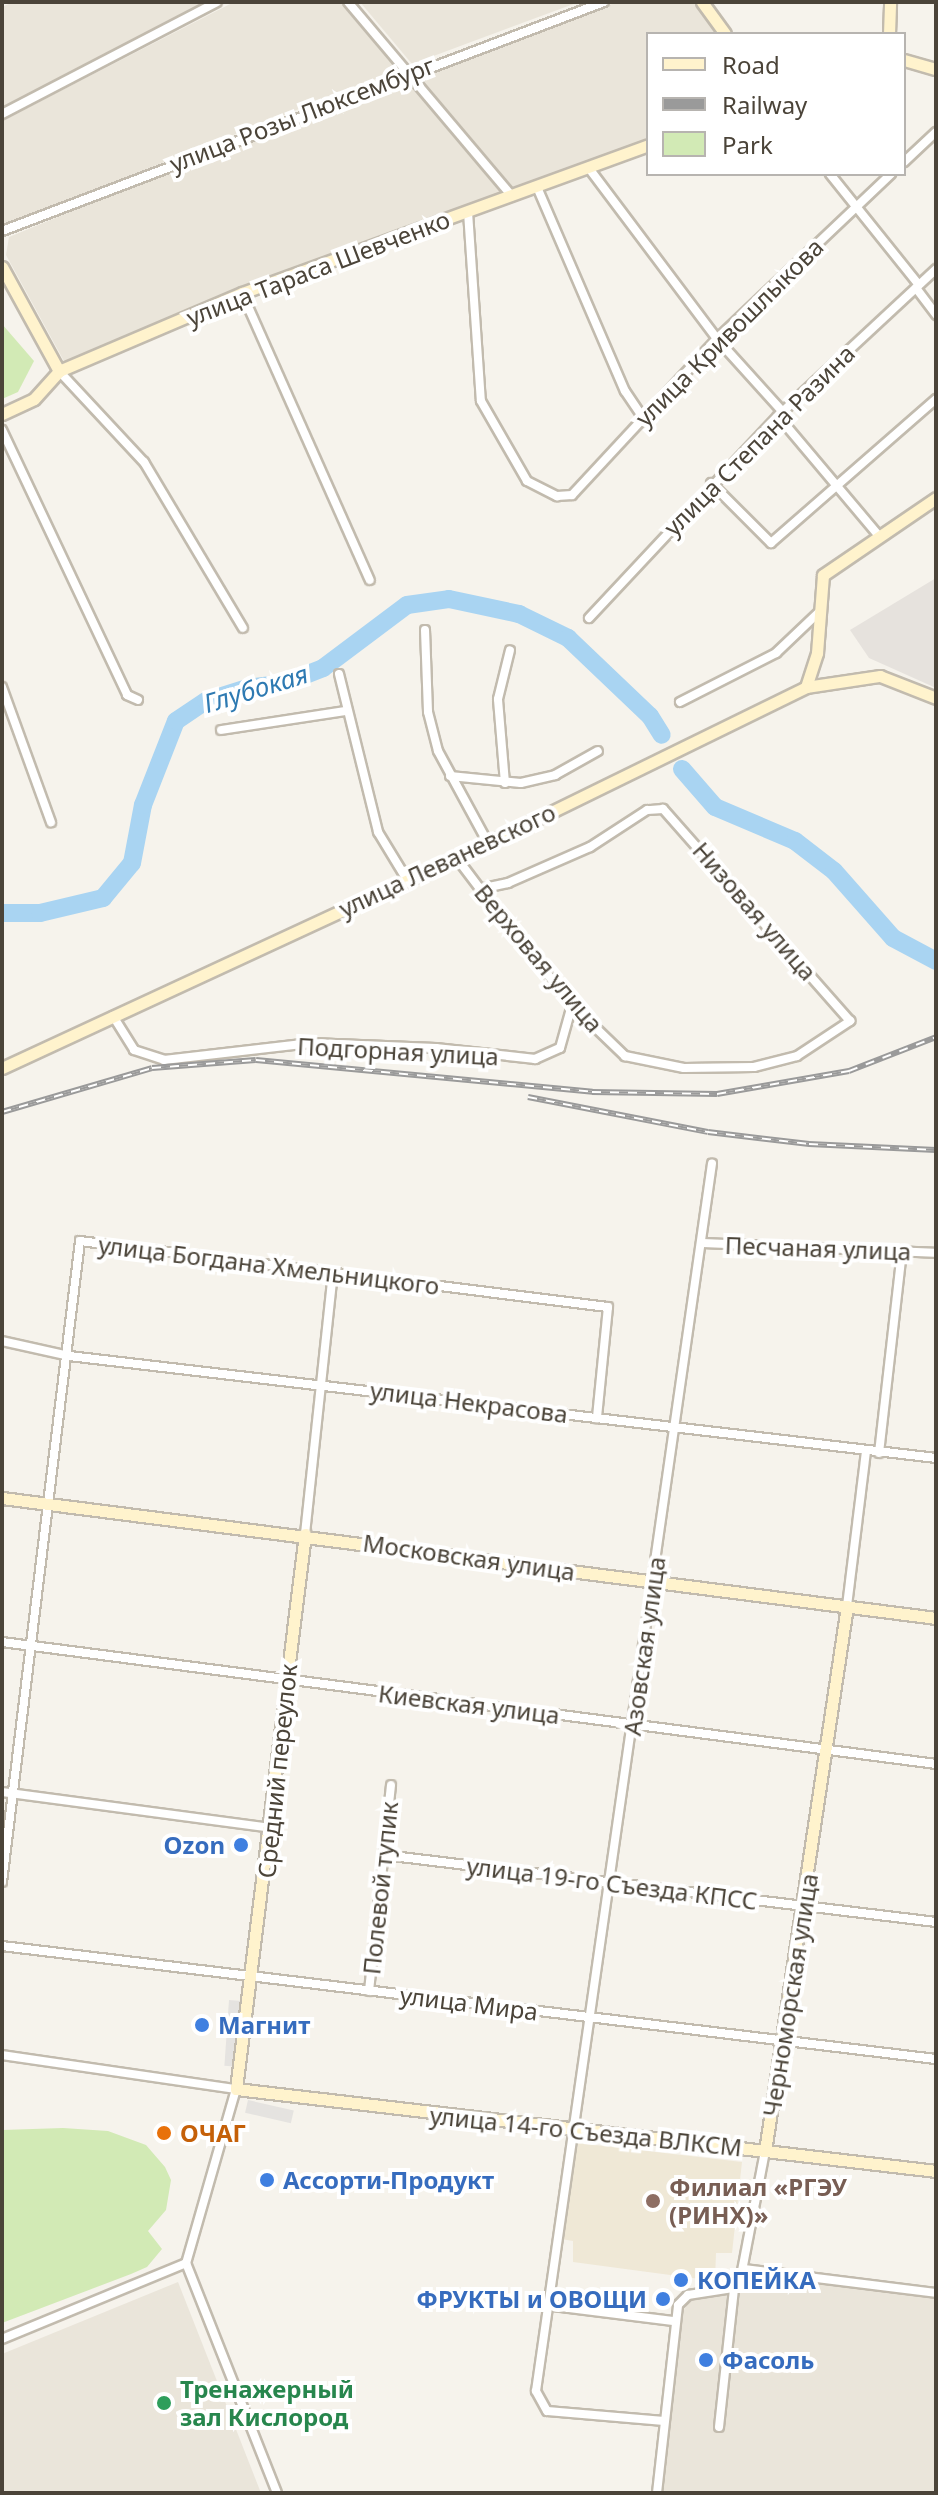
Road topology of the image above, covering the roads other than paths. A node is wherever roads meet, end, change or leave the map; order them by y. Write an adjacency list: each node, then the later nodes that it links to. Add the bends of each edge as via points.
1 (217, 2): 11 (street)
2 (348, 2): 10 (street)
3 (604, 2): 10 (street, улица Розы Люксембург)
4 (702, 2): 6 (street)
5 (890, 2): 7 (street)
6 (724, 32)
7 (889, 32)
8 (906, 61): 9 (street)
9 (936, 69)
10 (409, 72): 19 (street); 22 (street, улица Розы Люксембург)
11 (2, 114)
12 (936, 132): 14 (street)
13 (646, 146): 15 (street, улица Тараса Шевченко)
14 (906, 160)
15 (588, 167): 18 (street, улица Тараса Шевченко); 28 (street)
16 (832, 176): 20 (street)
17 (889, 176): 20 (street, улица Кривошлыкова)
18 (537, 187): 19 (street, улица Тараса Шевченко); 33 (street, via 625,391)
19 (512, 196): 21 (street, улица Тараса Шевченко)
20 (856, 208): 25 (street); 28 (street, улица Кривошлыкова)
21 (468, 212): 26 (street, улица Тараса Шевченко); 33 (street, улица Кривошлыкова, via 481,401 527,481 557,496 572,495)
22 (2, 231)
23 (2, 267): 29 (street)
24 (936, 269): 25 (street, улица Степана Разина)
25 (917, 286): 27 (street); 32 (street, улица Степана Разина)
26 (242, 293): 29 (street, улица Тараса Шевченко); 39 (street)
27 (936, 315)
28 (717, 339): 32 (street); 33 (street, улица Кривошлыкова)
29 (59, 371): 31 (street, улица Тараса Шевченко, via 34,399); 42 (street, via 144,462)
30 (936, 399): 36 (street)
31 (2, 414)
32 (781, 414): 35 (street, улица Степана Разина); 36 (street)
33 (642, 416)
34 (2, 430): 49 (street, via 127,695)
35 (711, 483): 36 (street, via 771,543); 41 (street, улица Степана Разина)
36 (838, 485): 38 (street)
37 (936, 498): 38 (street)
38 (879, 536): 40 (street, via 823,575)
39 (370, 580)
40 (819, 612): 47 (street, via 817,653); 50 (street, via 776,653)
41 (589, 618)
42 (243, 628)
43 (425, 630): 54 (street, via 428,712)
44 (510, 650): 55 (street, via 498,699)
45 (339, 674): 51 (street)
46 (2, 687): 57 (street)
47 (806, 687): 48 (street, улица Леваневского, via 864,676 898,680); 58 (street, улица Леваневского)
48 (936, 698)
49 (138, 700)
50 (680, 702)
51 (345, 711): 52 (street); 60 (street, via 378,832)
52 (221, 730)
53 (598, 751): 55 (street, улица Леваневского, via 555,775)
54 (450, 776): 55 (street, улица Леваневского); 58 (street)
55 (505, 783)
56 (654, 808): 61 (street, улица Леваневского, via 590,847 495,888); 64 (street, Низовая улица, via 670,814 850,1021 797,1056 754,1067 684,1068)
57 (51, 822)
58 (488, 843): 59 (street, улица Леваневского)
59 (456, 857): 60 (street, улица Леваневского); 61 (street, Верховая улица)
60 (406, 878): 63 (street, улица Леваневского)
61 (480, 889): 62 (street, Верховая улица)
62 (572, 1005): 63 (street, Подгорная улица, via 560,1048 535,1059 311,1043 151,1058 128,1043); 64 (street, Верховая улица)
63 (113, 1016): 65 (street, улица Леваневского)
64 (625, 1056)
65 (2, 1068)
66 (712, 1164): 67 (street, Азовская улица)
67 (701, 1243): 68 (street, Песчаная улица); 75 (street, Азовская улица)
68 (902, 1251): 69 (street, Песчаная улица); 77 (street)
69 (936, 1253)
70 (333, 1273): 72 (street, улица Богдана Хмельницкого, via 80,1241); 73 (street, Средний переулок); 74 (street, улица Богдана Хмельницкого, via 608,1307)
71 (2, 1341): 72 (street, улица Некрасова)
72 (69, 1356): 73 (street, улица Некрасова); 80 (street, улица Богдана Хмельницкого)
73 (321, 1383): 74 (street, улица Некрасова); 81 (street, Средний переулок)
74 (597, 1418): 75 (street, улица Некрасова)
75 (675, 1427): 76 (street, улица Некрасова); 82 (street, Азовская улица)
76 (866, 1451): 77 (street, улица Некрасова); 83 (street, Черноморская улица)
77 (879, 1453): 78 (street, улица Некрасова)
78 (936, 1458)
79 (2, 1498): 80 (street, Московская улица)
80 (48, 1504): 81 (street, Московская улица); 86 (street, улица Богдана Хмельницкого)
81 (305, 1534): 82 (street, Московская улица); 87 (street, Средний переулок)
82 (654, 1583): 83 (street, Московская улица); 88 (street, Азовская улица)
83 (847, 1606): 84 (street, Московская улица); 89 (street, Черноморская улица)
84 (936, 1618)
85 (2, 1642): 86 (street, Киевская улица)
86 (31, 1646): 87 (street, Киевская улица); 93 (street, улица Богдана Хмельницкого)
87 (287, 1680): 88 (street, Киевская улица); 94 (street, Средний переулок)
88 (633, 1725): 89 (street, Киевская улица); 97 (street, Азовская улица)
89 (826, 1750): 90 (street, Киевская улица); 98 (street, Черноморская улица)
90 (936, 1764)
91 (391, 1785): 95 (street, Полевой тупик)
92 (2, 1792): 93 (street)
93 (13, 1793): 94 (street); 96 (street, улица Богдана Хмельницкого)
94 (272, 1829): 101 (street, Средний переулок)
95 (384, 1855): 97 (street, улица 19-го Съезда КПСС); 102 (street, Полевой тупик)
96 (2, 1882)
97 (610, 1883): 98 (street, улица 19-го Съезда КПСС); 103 (street, Азовская улица)
98 (804, 1907): 99 (street, улица 19-го Съезда КПСС); 104 (street, Черноморская улица)
99 (936, 1922)
100 (2, 1946): 101 (street, улица Мира)
101 (252, 1977): 102 (street, улица Мира); 107 (street, Средний переулок)
102 (369, 1991): 103 (street, улица Мира)
103 (591, 2017): 104 (street, улица Мира); 108 (street, Азовская улица)
104 (783, 2041): 106 (street, улица Мира); 109 (street, Черноморская улица)
105 (2, 2055): 107 (street)
106 (936, 2059)
107 (236, 2089): 108 (street, улица 14-го Съезда ВЛКСМ); 111 (street, Средний переулок)
108 (575, 2127): 109 (street, улица 14-го Съезда ВЛКСМ); 115 (street, Азовская улица)
109 (765, 2151): 110 (street, улица 14-го Съезда ВЛКСМ); 112 (street, Черноморская улица)
110 (936, 2171)
111 (186, 2263): 117 (street); 120 (street)
112 (744, 2269): 113 (street, Черноморская улица); 114 (street)
113 (734, 2288): 116 (street, via 688,2295); 119 (street)
114 (936, 2293)
115 (545, 2305): 116 (street); 118 (street, Азовская улица, via 536,2391 540,2407)
116 (673, 2321): 118 (street)
117 (2, 2339)
118 (664, 2421): 121 (street)
119 (719, 2427)
120 (277, 2493)
121 (657, 2493)

